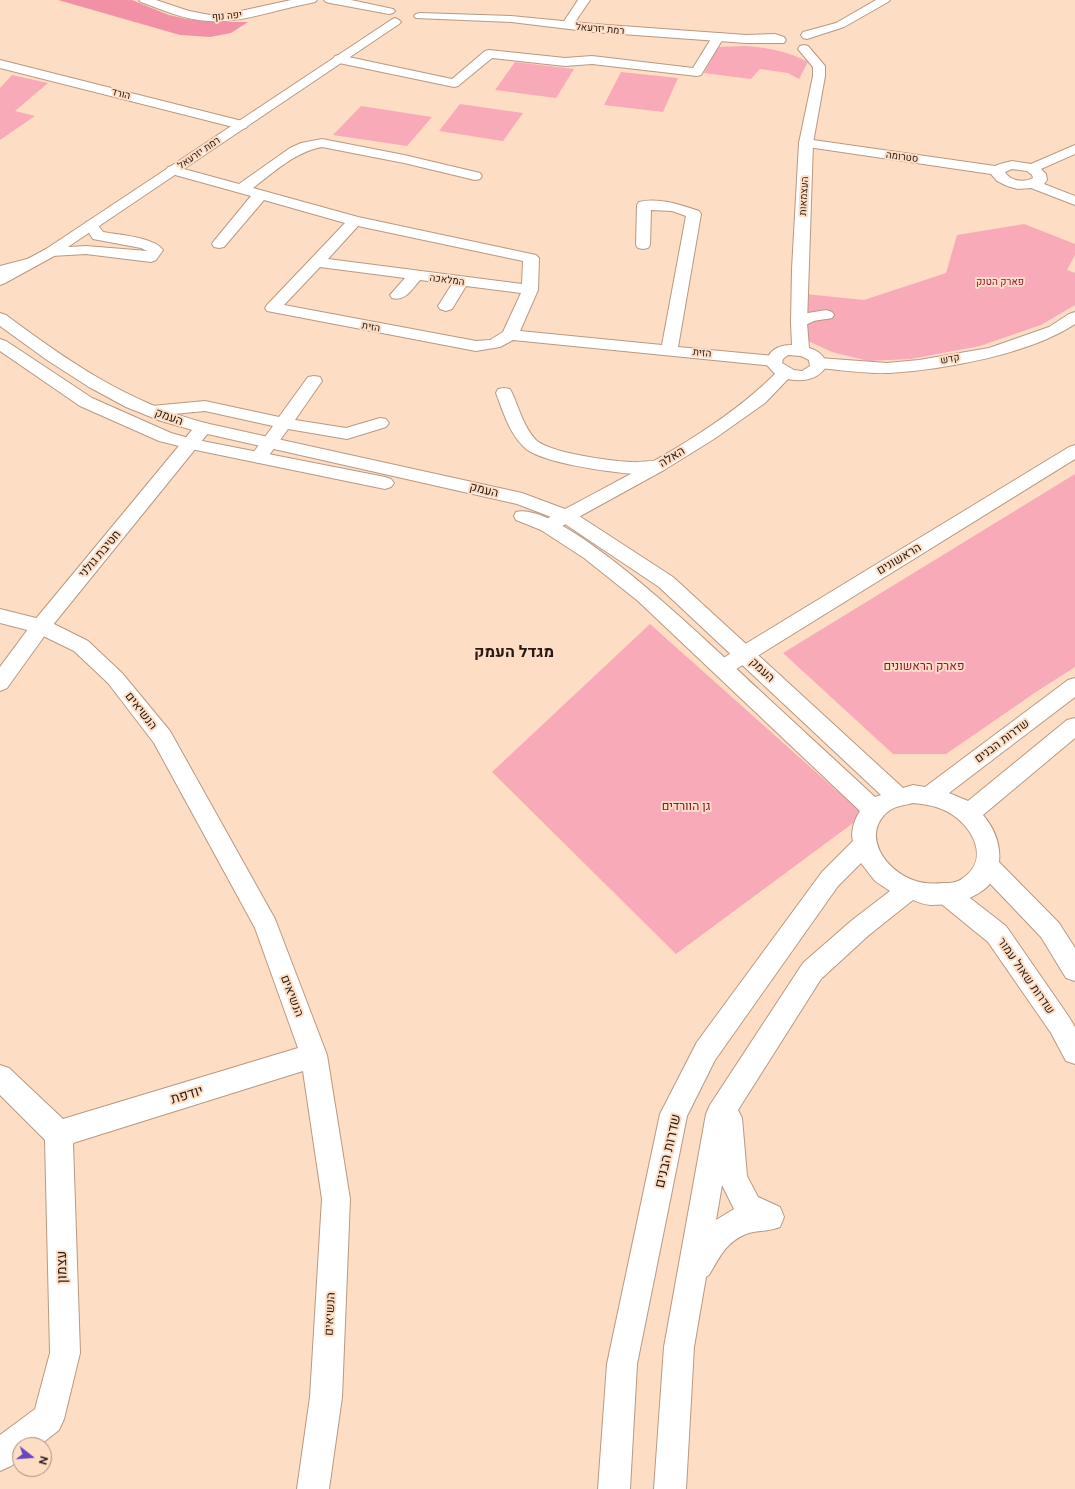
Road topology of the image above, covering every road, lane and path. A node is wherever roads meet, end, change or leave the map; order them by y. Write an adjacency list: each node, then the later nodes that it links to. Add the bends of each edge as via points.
1 (145, 0): 2 (street, יפה נוף, via 187,14 209,18 244,14)
2 (311, 0)
3 (330, 0): 6 (street, via 366,6)
4 (584, 0): 8 (street)
5 (884, 0): 10 (street)
6 (392, 16): 7 (street, via 413,21); 7 (street, via 406,9 419,12); 11 (street, רמת יזרעאל)
7 (420, 16): 8 (street, רמת יזרעאל, via 511,19)
8 (567, 26): 9 (street, רמת יזרעאל)
9 (718, 37): 10 (street, רמת יזרעאל, via 776,38 787,47); 11 (street, via 697,72 592,60 565,62 489,54 454,83)
10 (805, 42): 14 (street, העצמאות, via 819,66)
11 (339, 59): 13 (street, רמת יזרעאל)
12 (0, 64): 13 (street, הורד)
13 (241, 125): 17 (street, רמת יזרעאל)
14 (806, 143): 18 (street, סטרומה); 41 (street, העצמאות)
15 (1075, 149): 16 (street)
16 (1032, 168): 18 (street, via 1010,165); 20 (street, via 1040,177)
17 (173, 170): 21 (street); 25 (street, רמת יזרעאל)
18 (998, 171): 20 (street, via 1000,178 1011,183)
19 (475, 176): 21 (street, via 322,143 295,151)
20 (1032, 184): 23 (street)
21 (242, 189): 22 (street)
22 (261, 194): 24 (street); 26 (street)
23 (1075, 201)
24 (355, 221): 29 (street, הזית); 35 (street, via 531,258)
25 (91, 225): 28 (street, רמת יזרעאל); 28 (street, via 98,236 145,244 156,250 151,257 86,250)
26 (219, 244)
27 (643, 244): 44 (street, via 644,205 674,207 694,214)
28 (51, 252): 30 (street, רמת יזרעאל)
29 (316, 262): 32 (street, המלאכה); 42 (street, הזית, via 273,308 476,346 494,344)
30 (31, 263): 31 (street); 33 (street, רמת יזרעאל)
31 (0, 271)
32 (415, 276): 34 (street, המלאכה); 36 (street)
33 (0, 280)
34 (461, 282): 35 (street, המלאכה); 37 (street)
35 (530, 290): 42 (street)
36 (398, 296)
37 (446, 306)
38 (826, 315): 41 (street, via 808,317)
39 (1075, 317): 46 (street, קדש, via 1055,330 992,352 926,364 887,368)
40 (0, 318): 50 (street, העמק, via 109,392)
41 (799, 323): 45 (street, העצמאות)
42 (510, 335): 44 (street, הזית)
43 (0, 344): 54 (street, העמק, via 86,402 165,437)
44 (670, 350): 47 (street, הזית)
45 (801, 350): 46 (street, via 813,356); 47 (street, האלה, via 777,354)
46 (819, 363): 47 (street, הזית, via 811,373 798,376)
47 (779, 367): 57 (street, האלה, via 759,399)
48 (314, 382): 51 (street)
49 (504, 394): 57 (street, via 524,435 533,447 551,454 605,464 636,468)
50 (152, 411): 51 (street, via 205,406); 53 (street, העמק)
51 (284, 423): 52 (street, via 347,434); 55 (street)
52 (380, 423)
53 (203, 428): 54 (street, חטיבת גולני); 55 (street, העמק)
54 (191, 444): 55 (street, העמק); 61 (street, חטיבת גולני)
55 (264, 450): 58 (street, העמק, via 454,483 522,499); 59 (street, העמק, via 515,513)
56 (1075, 451): 62 (street, הראשונים)
57 (658, 466): 58 (street, האלה)
58 (566, 516): 59 (street, האלה); 62 (street, העמק, via 666,582)
59 (548, 526): 63 (street, העמק, via 591,553 645,596)
60 (0, 616): 61 (street, הנשיאים)
61 (41, 626): 64 (street, חטיבת גולני); 77 (street, הנשיאים, via 81,646 115,678 162,737 266,926)
62 (744, 654): 63 (street, הראשונים); 67 (street, העמק)
63 (723, 668): 69 (street, העמק)
64 (0, 683)
65 (1075, 686): 68 (street, שדרות הבנים)
66 (1075, 726): 70 (street)
67 (897, 796): 68 (street); 69 (street)
68 (930, 796): 70 (street, via 950,802)
69 (873, 809): 71 (street, via 866,819 863,831)
70 (968, 814): 72 (street, via 982,830 989,848)
71 (864, 845): 73 (street, via 872,863 887,878); 84 (street, שדרות הבנים, via 830,879 706,1051 674,1114 622,1364)
72 (988, 866): 74 (street, via 979,880 966,890); 75 (street, via 1050,930)
73 (908, 890): 74 (street, via 928,895); 79 (street, via 812,971)
74 (948, 895): 76 (street, שדרות שאול עמור, via 997,934 1060,1025)
75 (1075, 970)
76 (1075, 1052)
77 (314, 1055): 80 (street, יודפת); 83 (street, הנשיאים, via 336,1200 326,1397)
78 (0, 1077): 80 (street)
79 (727, 1102): 81 (street, via 720,1114); 81 (street, via 733,1178 748,1207 770,1217 743,1220 715,1237)
80 (59, 1134): 82 (street, עצמון, via 65,1353 48,1419)
81 (691, 1283): 85 (street, via 680,1347)
82 (0, 1455)
83 (313, 1489)
84 (614, 1489)
85 (670, 1489)

